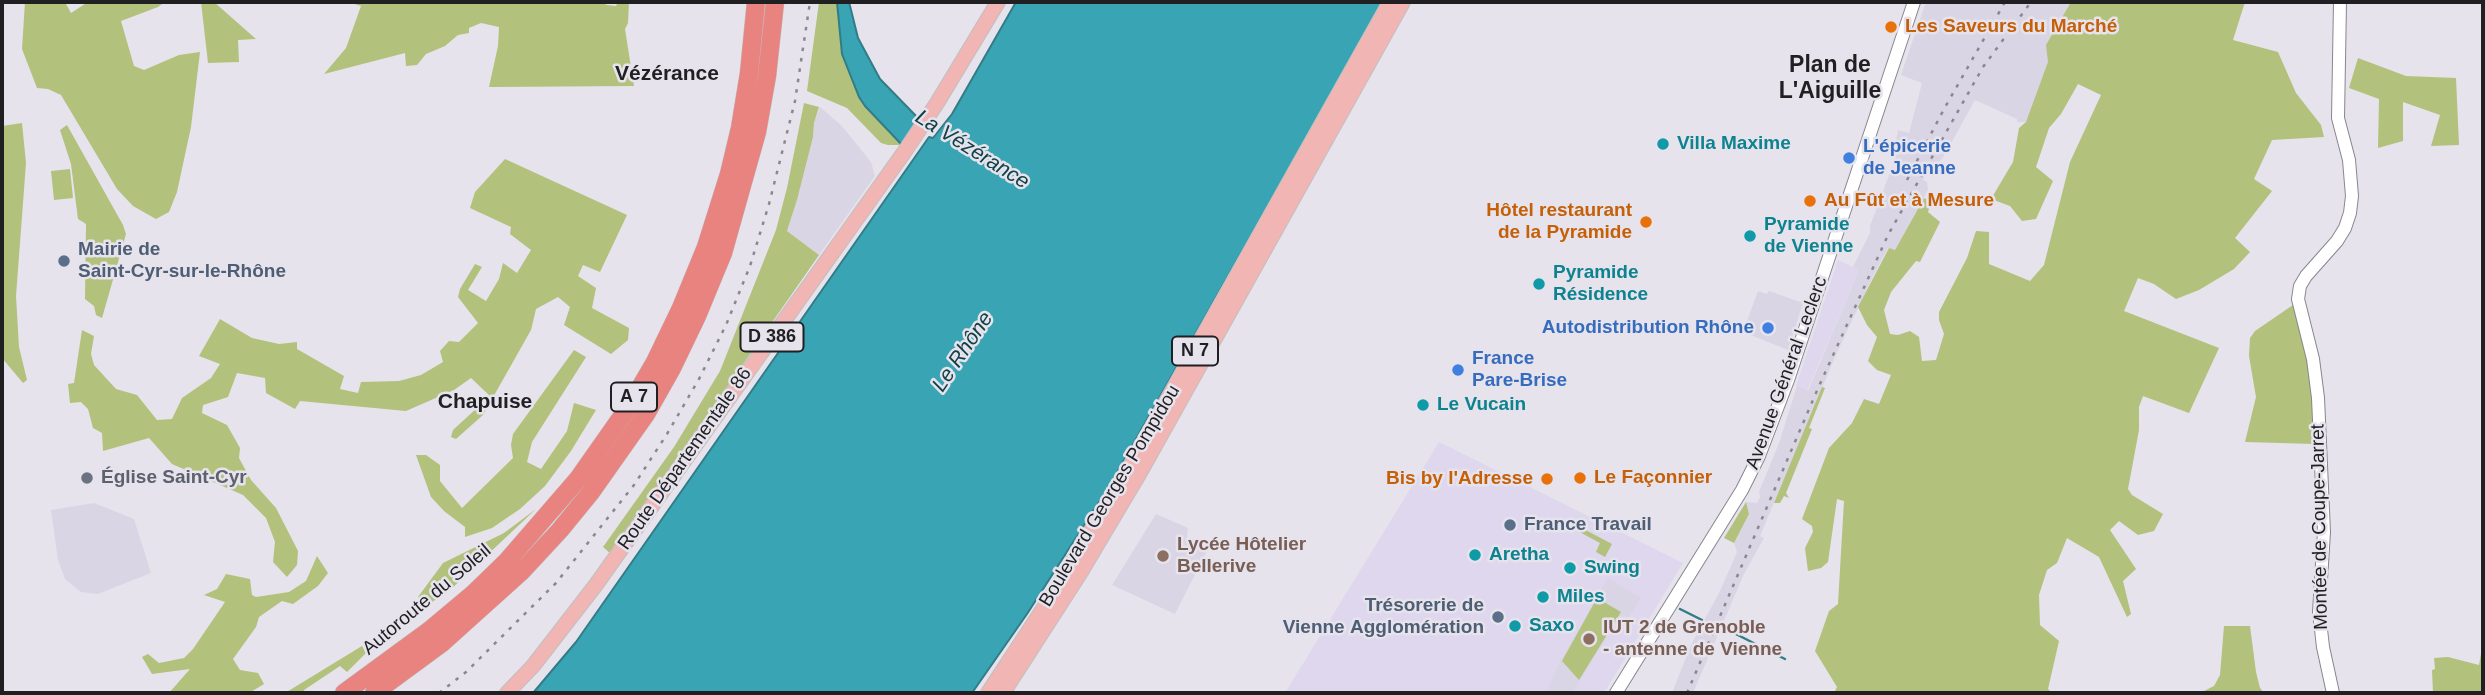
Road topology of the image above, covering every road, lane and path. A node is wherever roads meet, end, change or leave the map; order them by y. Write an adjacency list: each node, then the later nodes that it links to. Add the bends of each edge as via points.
1 (756, 2): 8 (highway, Autoroute du Soleil / A 7, via 749,73 729,174 706,247 681,307 629,405 578,479 507,561 430,630)
2 (775, 2): 9 (highway, Autoroute du Soleil / A 7, via 758,132 727,240 697,316 646,414 591,492 522,570 442,643)
3 (998, 2): 10 (main road, Route Départementale 86 / D 386, via 905,151 595,586)
4 (1390, 2): 11 (main road, Boulevard Georges Pompidou / N 7, via 1129,468)
5 (1404, 2): 12 (main road, Boulevard Georges Pompidou / N 7, via 1138,476)
6 (1914, 2): 13 (main road, Avenue Général Leclerc, via 1785,389 1754,468)
7 (2340, 2): 14 (main road, Montée de Coupe-Jarret, via 2338,118 2349,160 2350,213 2342,233 2306,276 2298,299 2318,398 2324,533 2319,612)
8 (344, 693)
9 (374, 693)
10 (507, 693)
11 (988, 693)
12 (1003, 693)
13 (1616, 693)
14 (2333, 693)

